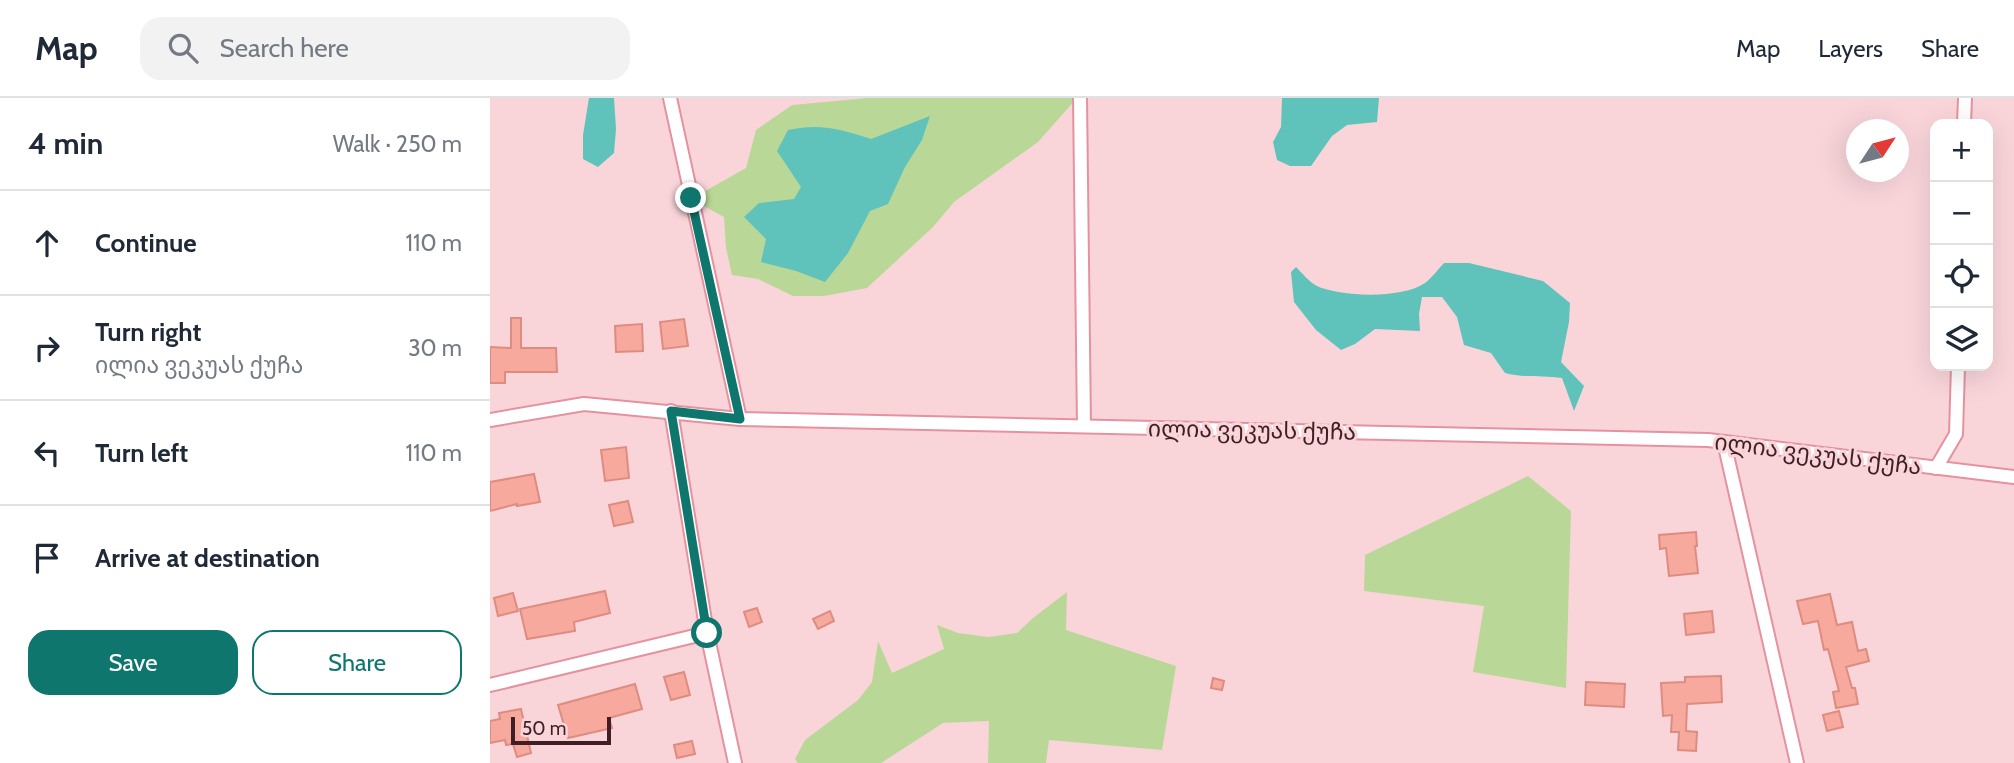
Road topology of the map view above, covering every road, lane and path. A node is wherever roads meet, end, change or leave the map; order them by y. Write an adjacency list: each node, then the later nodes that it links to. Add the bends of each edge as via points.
1 (670, 98): 7 (street)
2 (1080, 98): 9 (street)
3 (1965, 98): 4 (street)
4 (1964, 119)
5 (1958, 371): 11 (street, via 1956,434)
6 (671, 411): 7 (street, ილია ვეკუას ქუჩა); 8 (street, ილია ვეკუას ქუჩა, via 584,404); 13 (street)
7 (740, 419): 9 (street, ილია ვეკუას ქუჩა)
8 (490, 420)
9 (1084, 426): 10 (street, ილია ვეკუას ქუჩა)
10 (1724, 442): 11 (street, ილია ვეკუას ქუჩა); 16 (street)
11 (1936, 468): 12 (street, ილია ვეკუას ქუჩა)
12 (2014, 477)
13 (707, 633): 14 (street); 15 (street)
14 (490, 685)
15 (735, 763)
16 (1797, 763)

